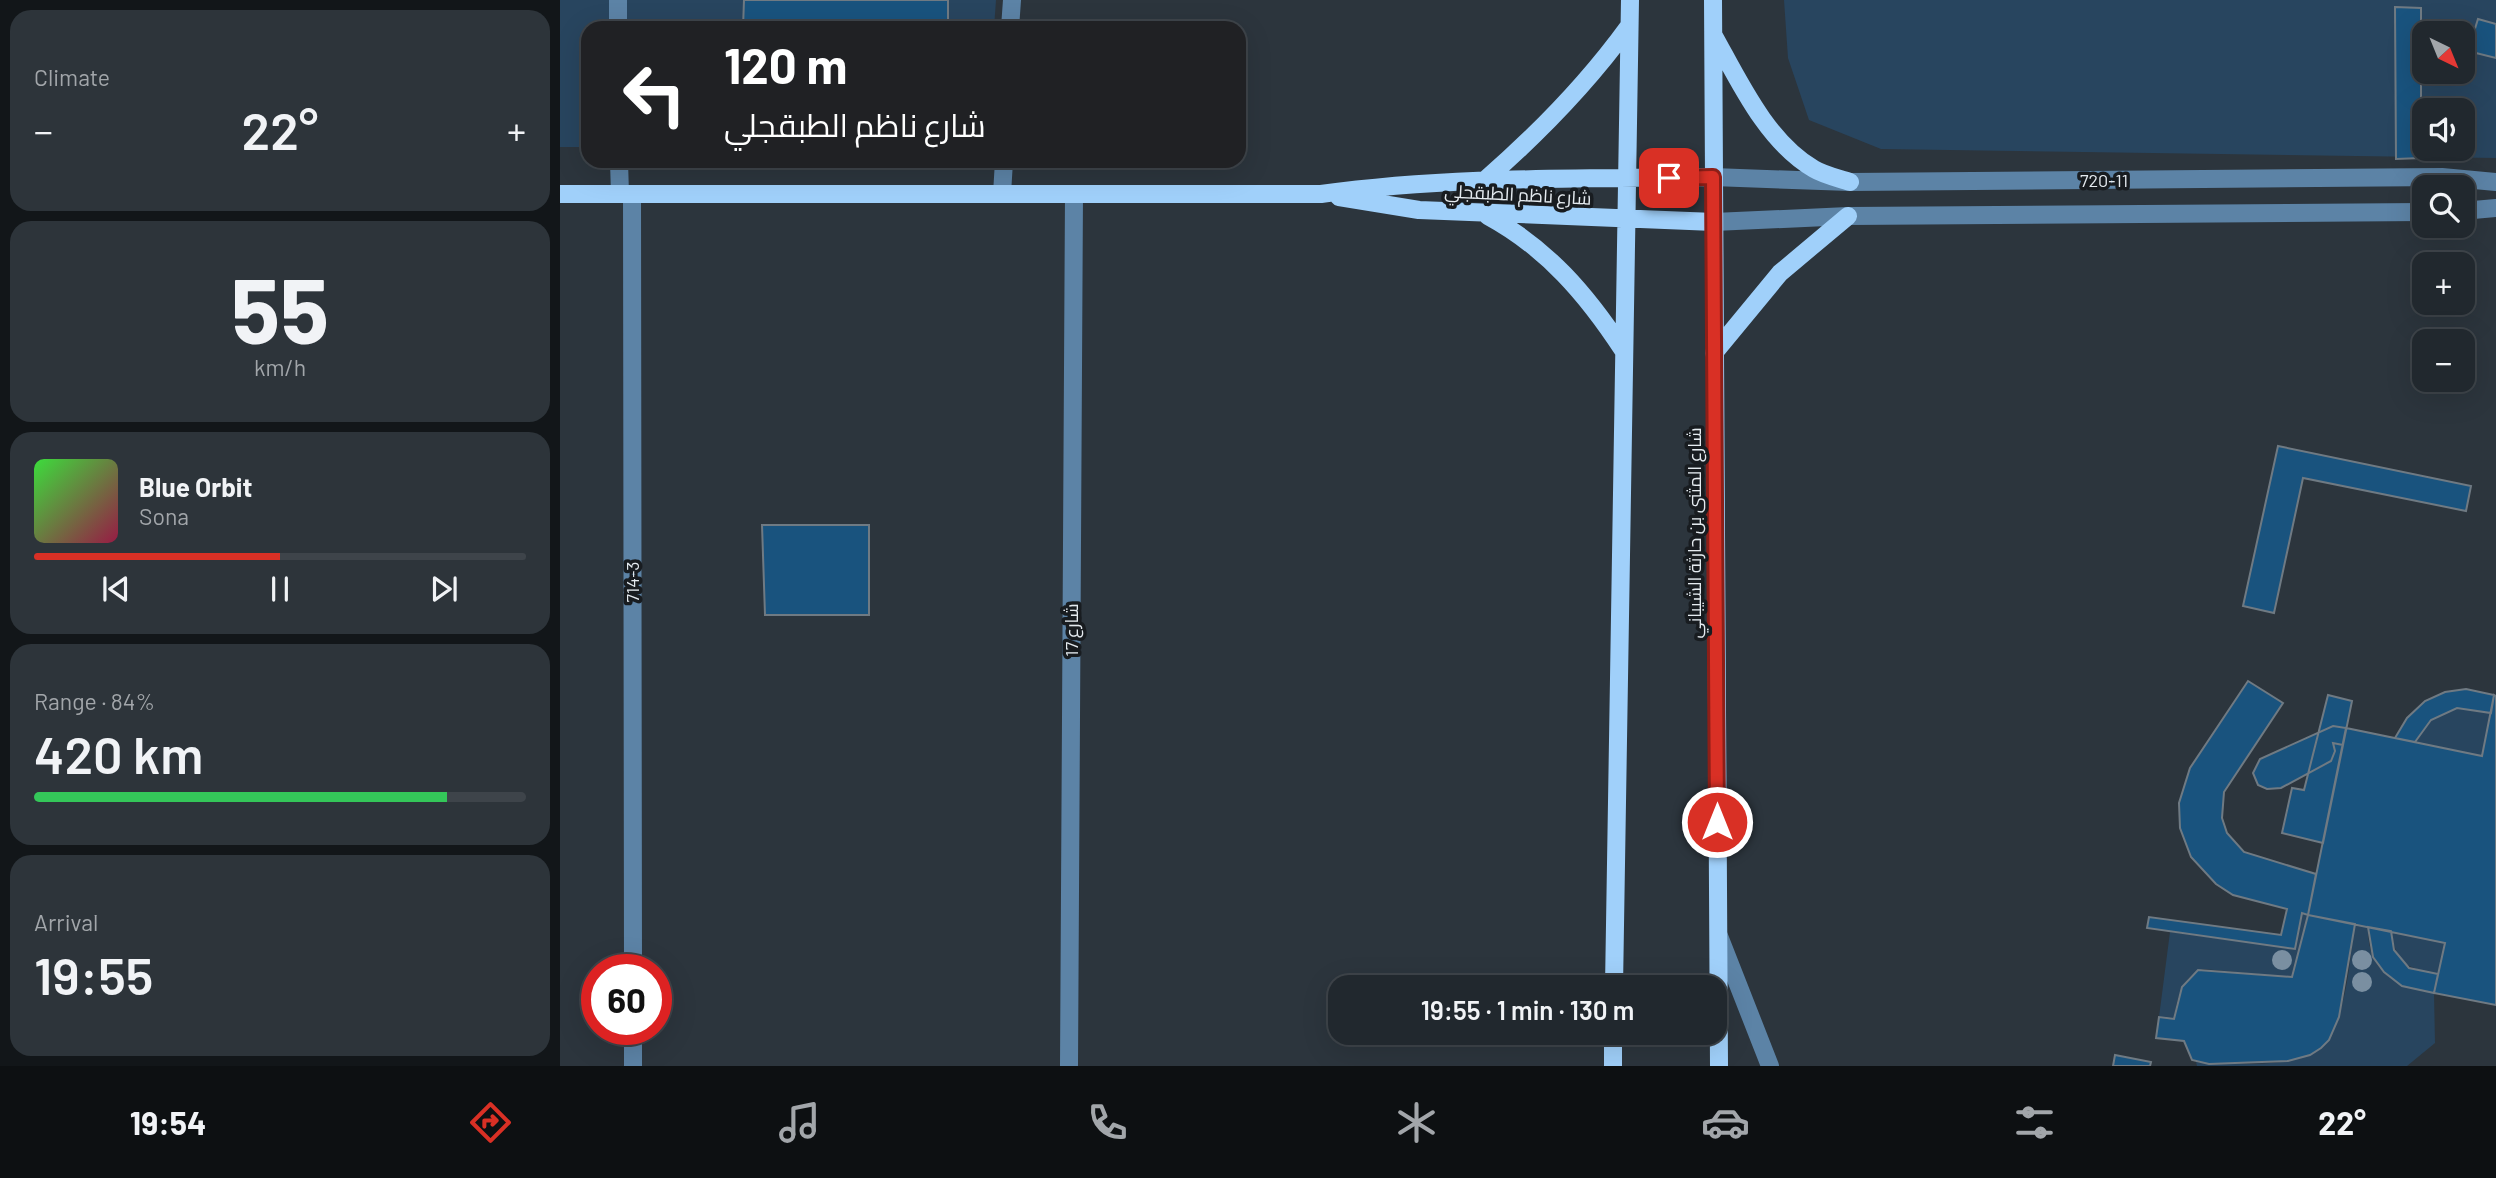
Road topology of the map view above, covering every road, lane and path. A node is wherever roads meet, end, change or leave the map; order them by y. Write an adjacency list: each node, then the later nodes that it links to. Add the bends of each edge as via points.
1 (618, 0): 5 (street)
2 (1012, 0): 6 (street)
3 (1630, 0): 7 (main road)
4 (1713, 0): 8 (main road, شارع المثنى بن حارثة الشيباني)
5 (618, 21)
6 (1010, 21)
7 (1629, 26): 12 (main road); 13 (main road, via 1558,114)
8 (1713, 34): 11 (main road, شارع المثنى بن حارثة الشيباني); 14 (main road, via 1777,136 1814,170)
9 (620, 168): 17 (street, 714-3)
10 (1004, 168): 18 (street)
11 (1713, 177): 12 (main road, شارع ناظم الطبقجلي); 14 (street, 720-11); 27 (main road, شارع المثنى بن حارثة الشيباني)
12 (1626, 179): 13 (main road, شارع ناظم الطبقجلي); 26 (main road)
13 (1485, 180): 20 (main road, شارع ناظم الطبقجلي)
14 (1850, 182): 15 (street, 720-11, via 2428,177)
15 (2496, 182)
16 (560, 194): 17 (main road, شارع ناظم الطبقجلي)
17 (626, 194): 18 (main road, شارع ناظم الطبقجلي); 31 (street, 714-3)
18 (1002, 194): 19 (main road, شارع ناظم الطبقجلي)
19 (1074, 194): 20 (main road, شارع ناظم الطبقجلي); 36 (street, شارع 17)
20 (1321, 194): 24 (main road, شارع ناظم الطبقجلي, via 1397,207)
21 (2496, 208): 22 (street)
22 (2475, 210)
23 (2412, 212): 25 (street, 720-11)
24 (1485, 214): 26 (main road, شارع ناظم الطبقجلي); 28 (main road, via 1563,271)
25 (1849, 216): 27 (street, 720-11); 29 (main road, via 1780,273)
26 (1625, 219): 27 (main road, شارع ناظم الطبقجلي); 28 (main road)
27 (1714, 222): 29 (main road, شارع المثنى بن حارثة الشيباني)
28 (1623, 351): 32 (main road)
29 (1714, 353): 30 (main road, شارع المثنى بن حارثة الشيباني)
30 (1718, 933): 38 (main road, شارع المثنى بن حارثة الشيباني); 39 (street)
31 (633, 954)
32 (1614, 975)
33 (633, 1045): 35 (street)
34 (1613, 1045): 37 (main road)
35 (633, 1066)
36 (1069, 1066)
37 (1613, 1066)
38 (1719, 1066)
39 (1770, 1066)

